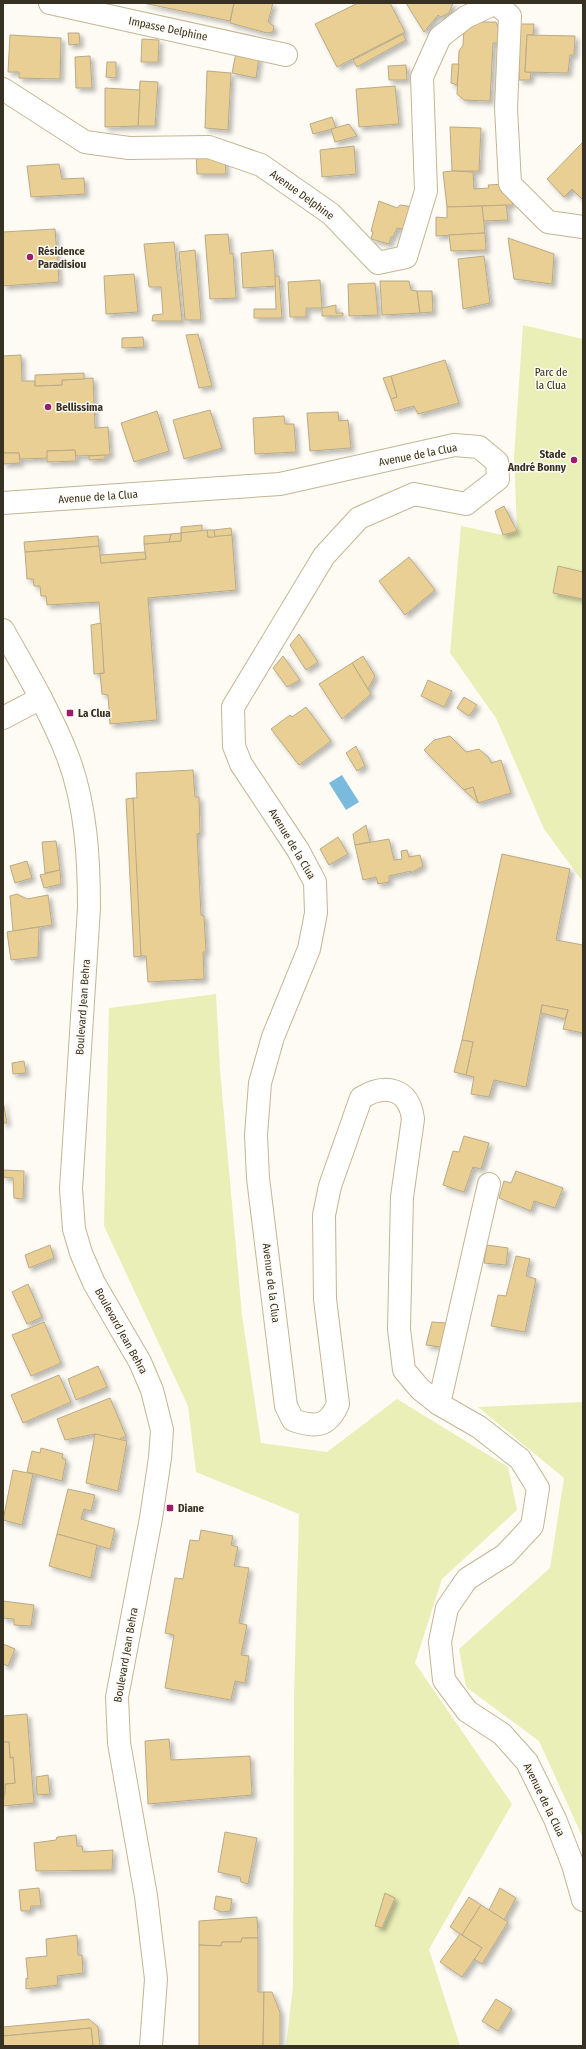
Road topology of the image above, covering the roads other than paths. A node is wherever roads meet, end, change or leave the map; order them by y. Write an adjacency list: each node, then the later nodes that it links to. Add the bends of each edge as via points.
1 (50, 3): 3 (street, Impasse Delphine)
2 (496, 3): 4 (street, Avenue Delphine, via 466,17 440,37 422,77 426,191 406,257 378,263 331,214 261,165 209,147 129,148 85,142); 5 (street, Avenue Delphine, via 510,16 506,108 510,184 548,222)
3 (286, 55)
4 (3, 89)
5 (583, 228)
6 (3, 503): 11 (street, Avenue de la Clua, via 280,484 454,445 479,447 497,462 498,479 466,504 414,494 359,518 324,556 233,708 234,746 241,764 298,850 315,882 316,913 309,949 271,1045 260,1083 256,1135 258,1178 286,1406 293,1420 306,1425 320,1424 332,1417 338,1404 325,1299 324,1215 330,1186 361,1098 372,1091 388,1088 400,1093 411,1107 413,1119 402,1197 399,1328 404,1370 420,1389)
7 (3, 630): 8 (street, Boulevard Jean Behra)
8 (41, 698): 9 (street); 13 (street, Boulevard Jean Behra, via 69,758 82,814 89,868 87,950 71,1190 74,1229 81,1254 94,1283 136,1356 152,1390 162,1430 151,1518 117,1697 119,1743 146,1896 156,1979)
9 (3, 718)
10 (489, 1184): 11 (street)
11 (438, 1404): 12 (street, Avenue de la Clua, via 479,1427 520,1459 538,1488 532,1526 505,1555 467,1579 447,1608 440,1642 444,1680 467,1711 502,1734 527,1762 573,1865)
12 (583, 1900)
13 (151, 2046)

